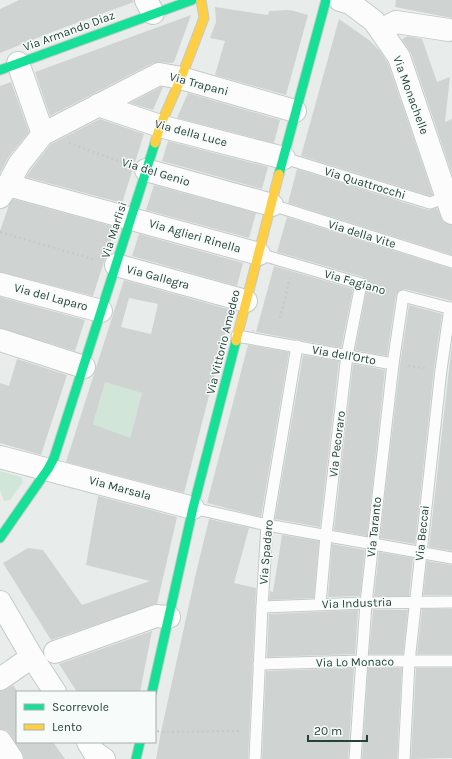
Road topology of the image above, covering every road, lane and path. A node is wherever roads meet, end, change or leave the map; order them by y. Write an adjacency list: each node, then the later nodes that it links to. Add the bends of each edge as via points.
1 (192, 0): 5 (street, Via Armando Diaz)
2 (201, 0): 9 (street, Via Marfisi, via 204,18)
3 (326, 0): 11 (street, Via Vittorio Amedeo)
4 (340, 0): 6 (street, Via Monachelle, via 350,3 368,16)
5 (149, 7): 8 (street, Via Armando Diaz)
6 (380, 30): 7 (street, via 396,22); 17 (street, Via Monachelle, via 399,57)
7 (449, 30)
8 (9, 67): 13 (street)
9 (181, 78): 10 (street, Via Trapani, via 159,74); 11 (street, Via Trapani); 12 (street, Via Marfisi)
10 (98, 105): 12 (street, Via della Luce); 13 (street, Via Trapani)
11 (295, 111): 14 (street, Via Vittorio Amedeo)
12 (160, 126): 14 (street, Via della Luce); 15 (street, Via Marfisi)
13 (43, 134): 15 (path, Via del Genio); 16 (street, via 19,164)
14 (284, 158): 17 (lane, Via Quattrocchi, via 430,203); 18 (street, Via Vittorio Amedeo)
15 (146, 170): 18 (street, Via del Genio); 19 (street, Via Marfisi)
16 (3, 190): 19 (street, Via Aglieri Rinella)
17 (449, 205)
18 (272, 206): 21 (street, Via Vittorio Amedeo); 22 (lane, Via della Vite)
19 (131, 219): 21 (street, Via Aglieri Rinella); 23 (street, Via Marfisi)
20 (0, 232): 23 (path, Via Gallegra)
21 (259, 254): 26 (lane, Via Fagiano); 28 (street, Via Vittorio Amedeo)
22 (452, 262)
23 (116, 266): 28 (street, Via Gallegra); 30 (street, Via Marfisi)
24 (290, 277): 31 (path)
25 (0, 284): 30 (street, Via del Laparo)
26 (361, 284): 27 (path, Via Fagiano); 35 (lane, Via Pecoraro)
27 (403, 296): 29 (lane); 36 (lane, Via Taranto)
28 (246, 301): 32 (street, Via Vittorio Amedeo)
29 (451, 309): 38 (lane, Via Beccai)
30 (101, 311): 37 (street, Via Marfisi)
31 (280, 318)
32 (237, 336): 34 (lane, Via dell'Orto); 41 (street, Via Vittorio Amedeo)
33 (0, 340): 37 (street)
34 (297, 346): 35 (lane, Via dell'Orto); 42 (lane, Via Spadaro)
35 (347, 355): 36 (lane, Via dell'Orto); 44 (lane, Via Pecoraro)
36 (393, 364): 38 (path, Via dell'Orto); 45 (lane, Via Taranto)
37 (84, 367): 40 (street, Via Marfisi)
38 (446, 371): 46 (lane, Via Beccai)
39 (0, 456): 40 (street, Via Marsala)
40 (48, 469): 41 (street, Via Marsala); 43 (street, Via Marfisi)
41 (193, 508): 42 (lane); 54 (street, Via Vittorio Amedeo)
42 (267, 525): 44 (lane); 53 (lane, Via Spadaro)
43 (1, 534)
44 (326, 536): 45 (lane); 52 (lane, Via Pecoraro)
45 (372, 544): 46 (lane); 51 (lane, Via Taranto)
46 (420, 552): 47 (lane); 49 (lane, Via Beccai)
47 (452, 558)
48 (0, 602): 56 (street)
49 (415, 602): 50 (lane, Via Industria); 51 (lane, Via Industria); 58 (lane, Via Beccai)
50 (452, 602)
51 (366, 603): 52 (lane, Via Industria); 57 (lane, Via Taranto)
52 (320, 604): 53 (lane, Via Industria)
53 (262, 607): 60 (lane, Via Spadaro)
54 (169, 617): 55 (street, via 156,616); 63 (street, Via Vittorio Amedeo)
55 (55, 652)
56 (32, 657): 61 (street); 62 (street)
57 (362, 661): 58 (lane, Via Lo Monaco); 60 (lane, Via Lo Monaco); 73 (lane, Via Taranto)
58 (409, 662): 59 (lane, Via Lo Monaco); 74 (lane, Via Beccai)
59 (452, 662)
60 (259, 664): 65 (lane, Via Spadaro)
61 (0, 679)
62 (54, 691)
63 (152, 691)
64 (156, 730): 65 (path)
65 (256, 731): 72 (lane, Via Spadaro)
66 (0, 741): 69 (street)
67 (89, 743): 70 (street, via 94,752)
68 (140, 743): 71 (street)
69 (12, 759)
70 (104, 759)
71 (136, 759)
72 (255, 759)
73 (355, 759)
74 (404, 759)

